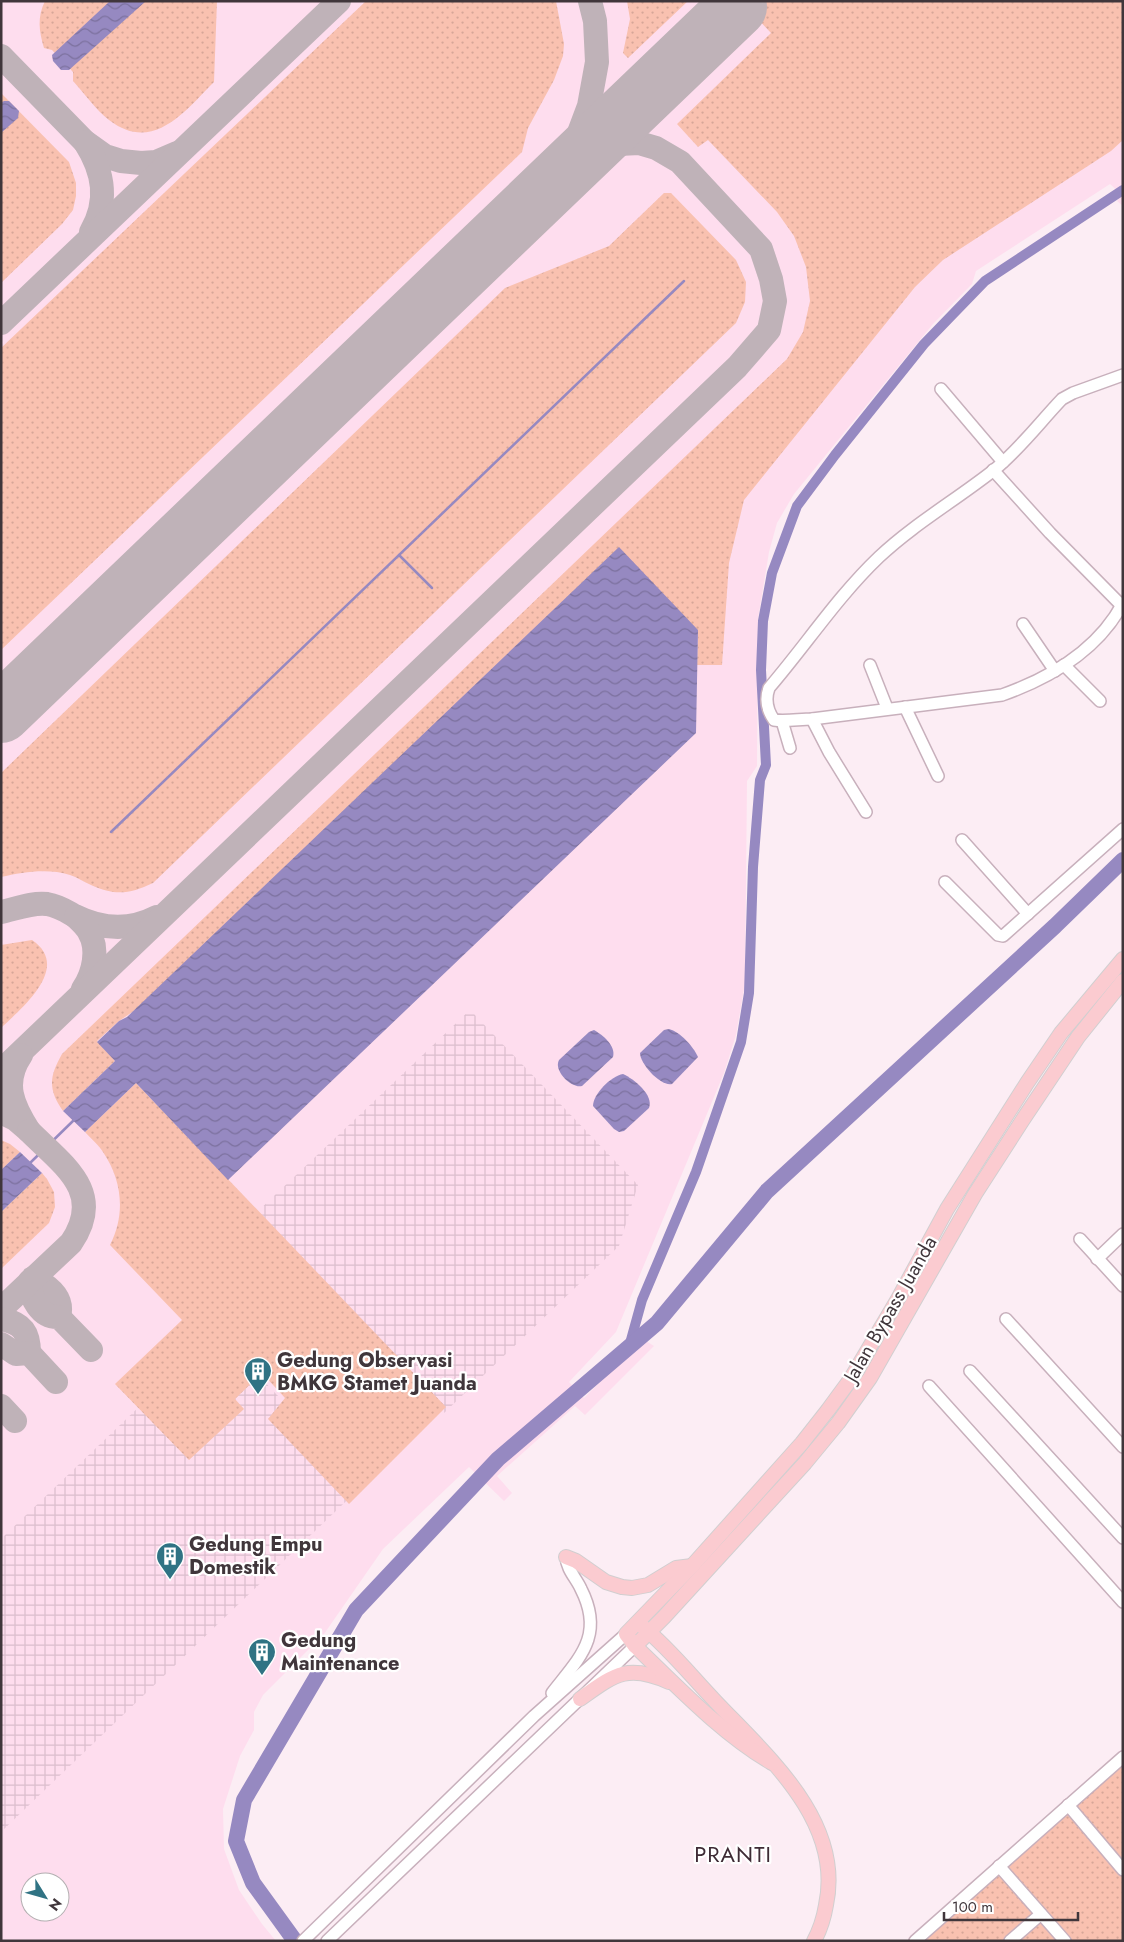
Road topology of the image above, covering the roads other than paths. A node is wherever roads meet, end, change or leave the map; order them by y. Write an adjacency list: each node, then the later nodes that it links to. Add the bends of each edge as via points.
1 (1123, 375): 3 (street, via 1062,399)
2 (941, 389): 3 (street)
3 (1003, 462): 4 (street)
4 (993, 470): 5 (street); 13 (street, via 892,545 836,603 770,688 767,700 770,712 774,720)
5 (1122, 605): 8 (street, via 1094,641)
6 (1023, 624): 8 (street)
7 (870, 665): 11 (street)
8 (1059, 668): 9 (street); 10 (street, via 1024,687 1002,694)
9 (1100, 701)
10 (905, 706): 11 (street); 15 (street)
11 (886, 708): 12 (street)
12 (812, 720): 13 (street); 16 (street)
13 (782, 721): 14 (street)
14 (790, 748)
15 (938, 776)
16 (866, 812)
17 (1123, 828): 20 (street)
18 (962, 840): 20 (street)
19 (945, 882): 20 (street, via 1000,936 1008,933)
20 (1028, 914)
21 (1123, 959): 33 (main road, Jalan Bypass Juanda, via 1061,1033 996,1131 947,1209 850,1380 802,1443)
22 (1123, 981): 36 (main road, Jalan Bypass Juanda, via 1078,1037 1022,1121 975,1194 870,1378 838,1423)
23 (1123, 1234): 25 (street)
24 (1080, 1239): 25 (street)
25 (1097, 1259): 26 (street)
26 (1123, 1286)
27 (1006, 1319): 30 (street)
28 (970, 1371): 31 (street)
29 (929, 1386): 34 (street)
30 (1123, 1446)
31 (1123, 1538)
32 (566, 1557): 33 (main road, via 606,1582 632,1588 648,1585 676,1568); 41 (street, via 568,1568 585,1599 590,1620 587,1646)
33 (692, 1566): 35 (main road, Jalan Bypass Juanda)
34 (1123, 1602)
35 (638, 1623): 36 (main road); 37 (main road, Jalan Bypass Juanda)
36 (649, 1632): 38 (main road, Jalan Bypass Juanda); 43 (main road)
37 (626, 1634): 38 (main road); 41 (street)
38 (635, 1646): 39 (main road); 40 (street)
39 (676, 1686): 40 (main road, via 643,1672 632,1671 611,1679); 43 (main road, via 750,1750)
40 (580, 1699): 48 (street)
41 (534, 1716): 49 (street)
42 (1123, 1757): 44 (street)
43 (772, 1763): 50 (main road, via 800,1796 822,1838 828,1864 829,1893)
44 (1068, 1805): 45 (street); 46 (street)
45 (999, 1866): 47 (street); 51 (street)
46 (1123, 1870)
47 (1041, 1914): 52 (street); 53 (street)
48 (329, 1938)
49 (303, 1941)
50 (814, 1941)
51 (915, 1941)
52 (1010, 1941)
53 (1065, 1941)

